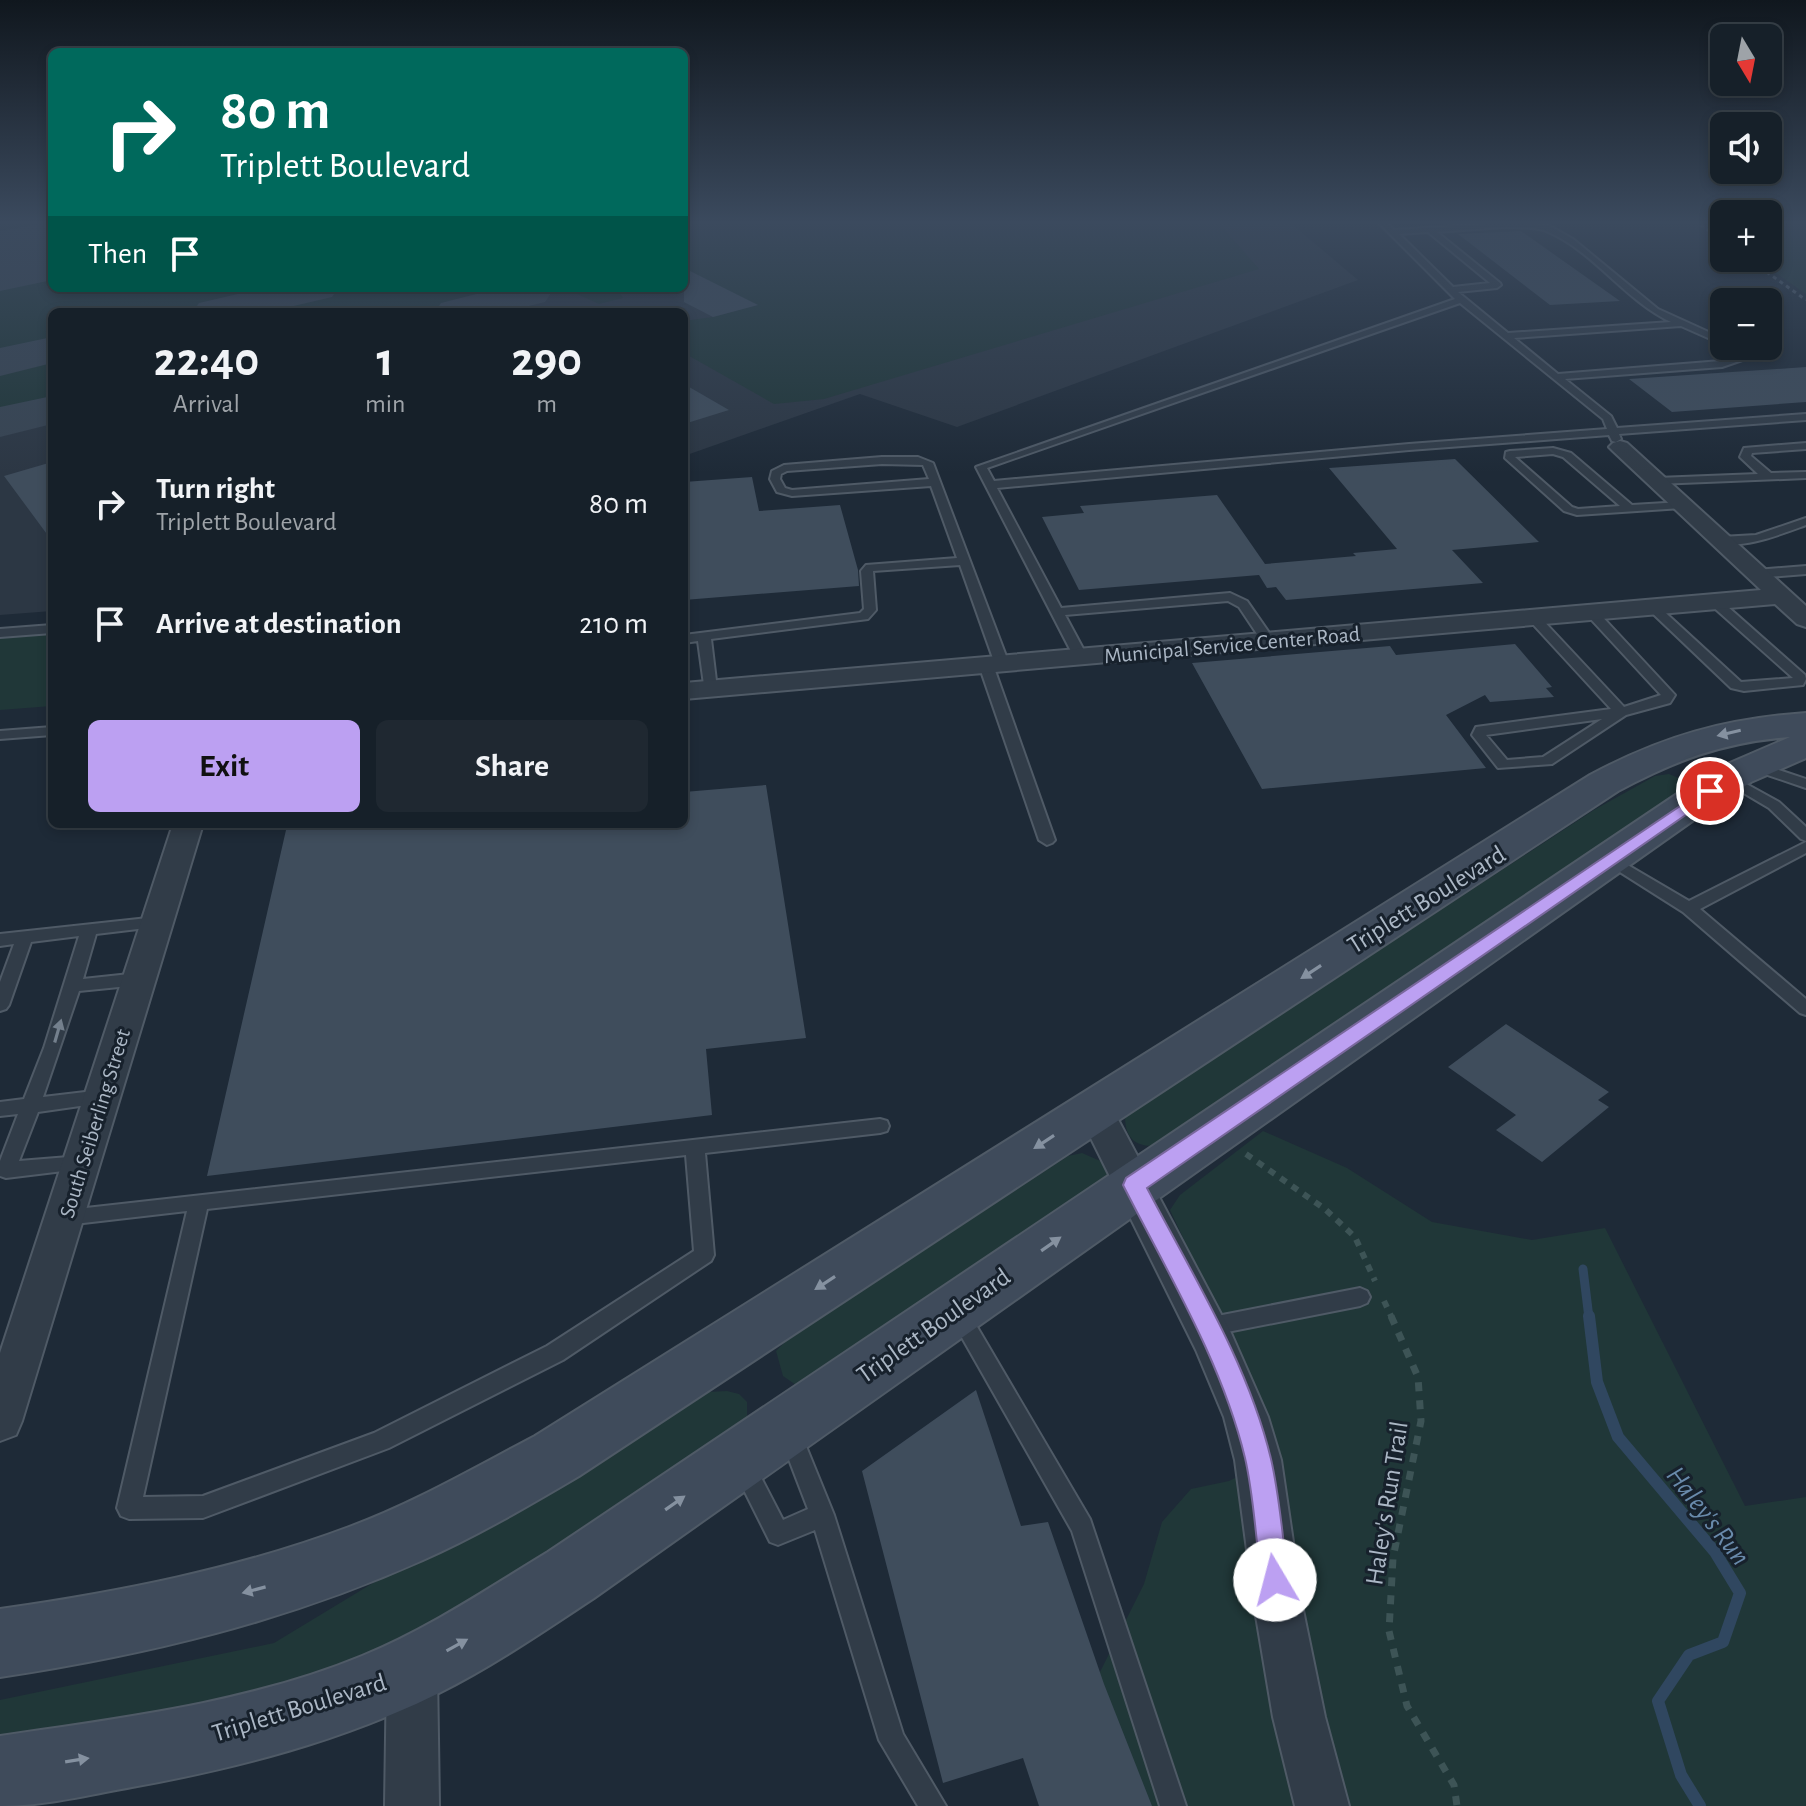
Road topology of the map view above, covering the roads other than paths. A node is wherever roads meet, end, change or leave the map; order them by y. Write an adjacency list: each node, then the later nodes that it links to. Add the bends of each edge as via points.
1 (1449, 304): 16 (lane, via 981,467)
2 (1466, 304): 5 (lane)
3 (1644, 304): 4 (lane)
4 (1680, 324): 5 (lane); 6 (lane)
5 (1506, 336): 8 (lane)
6 (1710, 336)
7 (1736, 360): 8 (lane)
8 (1557, 377): 10 (lane, via 1607,418)
9 (1806, 417): 10 (lane)
10 (1617, 440): 14 (street); 16 (lane, via 1253,460)
11 (1806, 446): 13 (lane, via 1748,450 1745,457)
12 (1806, 475): 13 (lane)
13 (1769, 477): 14 (lane)
14 (1657, 481): 17 (street)
15 (935, 482): 15 (lane, via 922,460 784,468 775,479 781,490 792,493); 21 (lane)
16 (990, 485): 27 (lane)
17 (1682, 505): 18 (lane); 20 (street)
18 (1629, 508): 18 (lane, via 1568,509 1510,454 1567,455)
19 (1806, 521): 20 (lane, via 1757,538)
20 (1721, 540): 23 (street)
21 (964, 561): 32 (lane, via 870,568 870,610 864,616); 36 (lane)
22 (1806, 570): 23 (lane)
23 (1756, 574): 25 (street)
24 (1715, 602): 25 (street, Municipal Service Center Road); 26 (street, Municipal Service Center Road); 26 (lane, via 1800,678 1798,682 1736,685)
25 (1796, 607)
26 (1653, 608): 28 (street, Municipal Service Center Road)
27 (1057, 612): 34 (lane, via 1230,597 1243,604); 35 (lane)
28 (1592, 613): 29 (street, Municipal Service Center Road); 39 (lane, via 1668,695)
29 (1534, 618): 34 (street, Municipal Service Center Road); 39 (lane)
30 (48, 629): 31 (lane)
31 (0, 633)
32 (704, 637): 33 (lane); 37 (lane)
33 (688, 639)
34 (1268, 640): 35 (street, Municipal Service Center Road)
35 (1080, 656): 36 (street, Municipal Service Center Road)
36 (994, 664): 37 (street, Municipal Service Center Road); 47 (lane)
37 (710, 689): 38 (street, Municipal Service Center Road)
38 (688, 691)
39 (1621, 712): 39 (lane, via 1547,761 1503,765 1478,732)
40 (1806, 724): 62 (main road, Triplett Boulevard, one-way to 62, via 1739,730 1700,740 1616,776)
41 (48, 731): 42 (lane)
42 (0, 735)
43 (1806, 744): 44 (main road, Triplett Boulevard)
44 (1763, 776): 46 (lane, via 1774,805); 49 (main road, Triplett Boulevard)
45 (187, 828): 51 (street, South Seiberling Street)
46 (1806, 836)
47 (1047, 840)
48 (1806, 847): 50 (lane)
49 (1609, 860): 50 (lane); 66 (main road, Triplett Boulevard)
50 (1689, 908): 58 (lane)
51 (157, 922): 52 (lane); 55 (street, South Seiberling Street)
52 (89, 930): 53 (lane); 56 (lane)
53 (25, 937): 54 (lane); 57 (lane)
54 (0, 940)
55 (139, 979): 56 (lane); 59 (street, South Seiberling Street)
56 (71, 986): 60 (lane, one-way to 56)
57 (0, 1005)
58 (1806, 1009)
59 (102, 1097): 60 (lane); 65 (street, South Seiberling Street)
60 (32, 1105): 61 (lane); 65 (lane, via 6,1170)
61 (0, 1109)
62 (1095, 1110): 66 (street); 76 (main road, Triplett Boulevard, one-way to 76, via 557,1456 401,1538 282,1583 146,1621)
63 (880, 1126): 64 (lane)
64 (695, 1148): 67 (lane); 67 (lane, via 704,1255 555,1353 381,1441 203,1507 129,1508)
65 (81, 1163): 68 (street, South Seiberling Street)
66 (1134, 1185): 70 (main road, Triplett Boulevard, one-way to 66); 71 (street)
67 (199, 1202): 68 (lane)
68 (64, 1217): 72 (street, South Seiberling Street)
69 (1368, 1291): 71 (lane)
70 (956, 1309): 73 (main road, Triplett Boulevard); 81 (lane, via 1082,1527)
71 (1207, 1327): 82 (street, via 1246,1417 1258,1460 1279,1610)
72 (0, 1421)
73 (787, 1426): 74 (main road, Triplett Boulevard); 75 (lane)
74 (739, 1459): 75 (lane, via 778,1534); 77 (main road, Triplett Boulevard, one-way to 74, via 571,1575)
75 (822, 1515): 80 (lane, via 892,1740)
76 (0, 1643)
77 (412, 1670): 78 (main road, Triplett Boulevard, one-way to 77, via 174,1744 322,1705); 79 (street)
78 (0, 1772)
79 (412, 1806)
80 (933, 1806)
81 (1173, 1806)
82 (1322, 1806)

